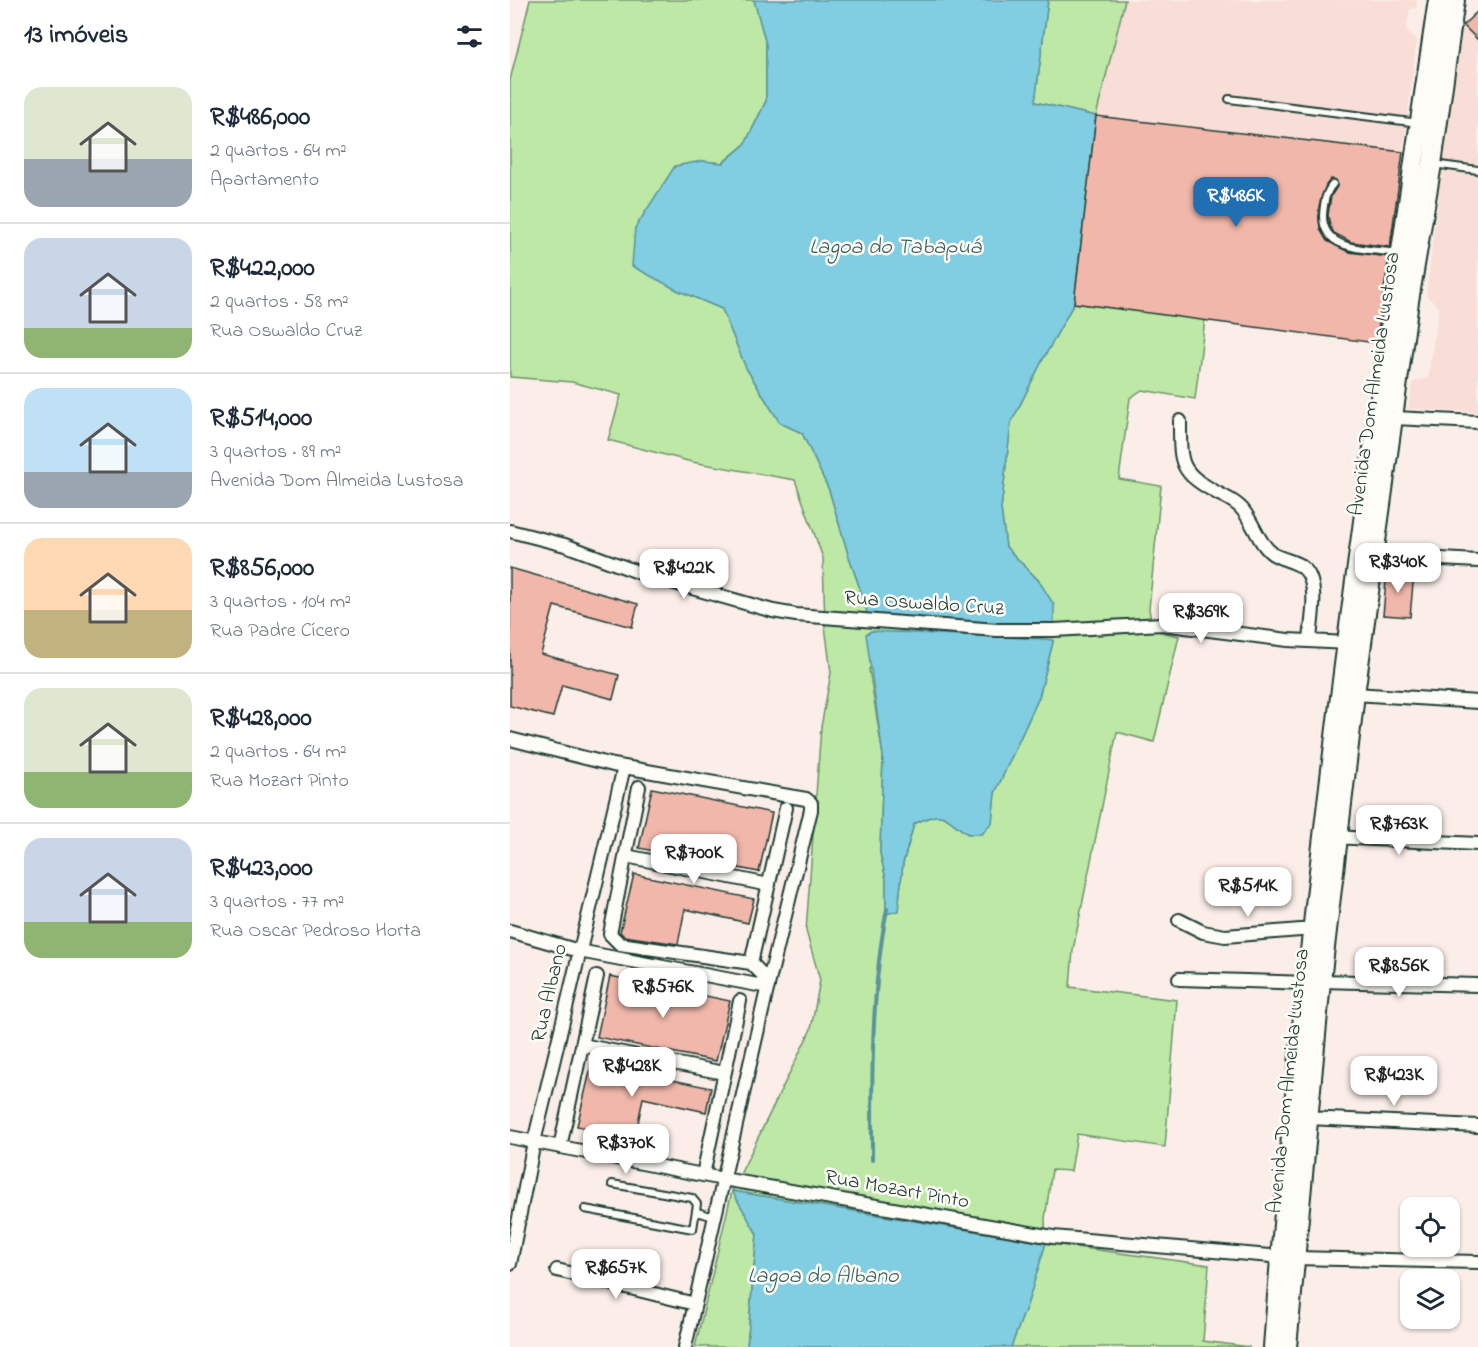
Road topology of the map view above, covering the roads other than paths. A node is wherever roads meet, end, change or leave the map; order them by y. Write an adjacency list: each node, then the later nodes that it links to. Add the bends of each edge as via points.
1 (1438, 0): 3 (main road, Avenida Dom Almeida Lustosa)
2 (1455, 0): 3 (main road, Avenida Dom Almeida Lustosa)
3 (1441, 36): 5 (main road, Avenida Dom Almeida Lustosa)
4 (1229, 99): 5 (lane)
5 (1429, 124): 6 (main road, Avenida Dom Almeida Lustosa); 9 (main road, Avenida Dom Almeida Lustosa)
6 (1432, 164): 7 (lane); 10 (main road, Avenida Dom Almeida Lustosa)
7 (1478, 170)
8 (1333, 184): 9 (lane, via 1324,205 1328,235 1352,247)
9 (1401, 253): 14 (main road, Avenida Dom Almeida Lustosa)
10 (1394, 418): 12 (street); 14 (main road, Avenida Dom Almeida Lustosa)
11 (1180, 421): 16 (street, via 1180,452 1188,474 1242,509 1265,546 1306,569 1313,590)
12 (1478, 422)
13 (510, 531): 16 (street, Rua Oswaldo Cruz, via 796,615 997,630 1162,624)
14 (1366, 554): 15 (street); 17 (main road, Avenida Dom Almeida Lustosa); 18 (main road, Avenida Dom Almeida Lustosa)
15 (1478, 561)
16 (1310, 641): 17 (street, Rua Oswaldo Cruz)
17 (1348, 644): 24 (main road, Avenida Dom Almeida Lustosa)
18 (1355, 694): 19 (street); 24 (main road, Avenida Dom Almeida Lustosa)
19 (1478, 702)
20 (510, 739): 21 (street)
21 (624, 767): 31 (street, Rua Albano); 36 (street, via 811,803)
22 (639, 787): 26 (street)
23 (786, 808): 27 (street)
24 (1330, 837): 25 (street); 29 (main road, Avenida Dom Almeida Lustosa); 35 (main road, Avenida Dom Almeida Lustosa)
25 (1478, 844)
26 (626, 856): 27 (street); 32 (street, via 610,934 613,939 620,944)
27 (769, 885): 32 (street)
28 (1179, 920): 29 (street, via 1203,932 1225,936)
29 (1313, 929): 35 (main road, Avenida Dom Almeida Lustosa)
30 (510, 931): 31 (street)
31 (579, 951): 36 (street); 44 (street, Rua Albano)
32 (751, 963): 36 (street)
33 (597, 976): 39 (street)
34 (1179, 980): 35 (street)
35 (1315, 982): 37 (street); 41 (main road, Avenida Dom Almeida Lustosa); 52 (main road, Avenida Dom Almeida Lustosa)
36 (768, 984): 47 (street)
37 (1478, 985)
38 (740, 1001): 40 (street)
39 (582, 1045): 40 (street); 45 (street)
40 (724, 1073): 46 (street)
41 (1308, 1118): 42 (street); 52 (main road, Avenida Dom Almeida Lustosa)
42 (1478, 1125)
43 (510, 1137): 44 (street, Rua Mozart Pinto)
44 (534, 1142): 45 (street, Rua Mozart Pinto); 54 (street, Rua Albano)
45 (560, 1147): 46 (street, Rua Mozart Pinto)
46 (704, 1175): 47 (street, Rua Mozart Pinto)
47 (723, 1179): 51 (street); 52 (street, Rua Mozart Pinto, via 1053,1237)
48 (612, 1184): 50 (lane, via 692,1198)
49 (585, 1209): 50 (lane, via 693,1229)
50 (697, 1212): 51 (lane)
51 (714, 1217): 56 (street)
52 (1288, 1258): 53 (street, Rua Mozart Pinto); 57 (main road, Avenida Dom Almeida Lustosa)
53 (1478, 1263)
54 (510, 1264)
55 (557, 1270): 56 (street)
56 (695, 1304): 58 (street)
57 (1283, 1310): 59 (main road, Avenida Dom Almeida Lustosa); 60 (main road, Avenida Dom Almeida Lustosa)
58 (685, 1347)
59 (1273, 1347)
60 (1287, 1347)

